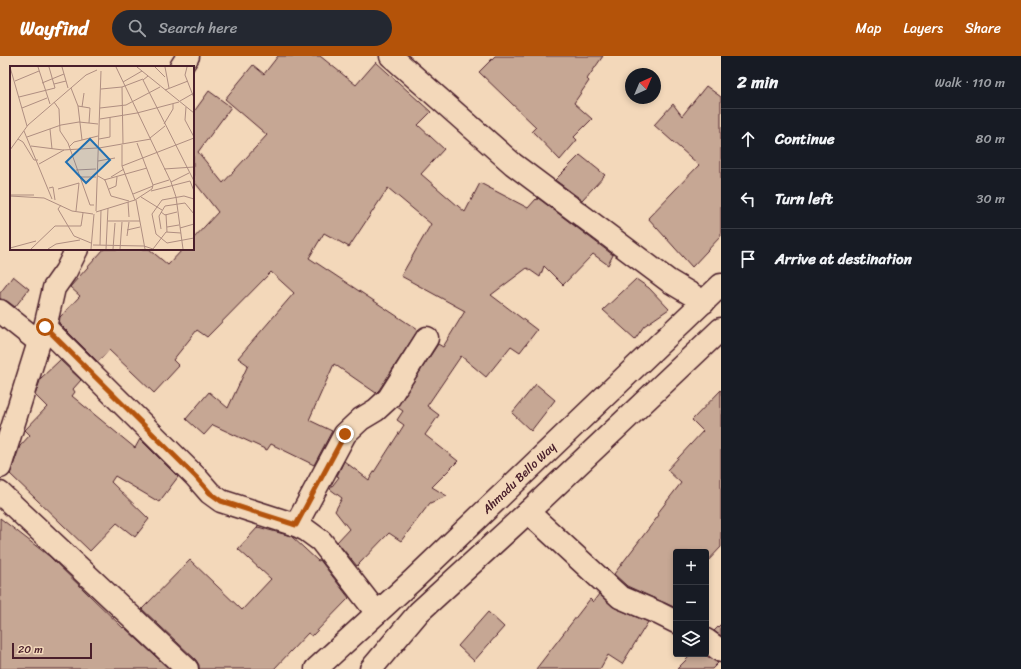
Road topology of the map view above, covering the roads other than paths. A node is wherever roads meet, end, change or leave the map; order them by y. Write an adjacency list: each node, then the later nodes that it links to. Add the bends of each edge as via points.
1 (188, 56): 3 (main road)
2 (391, 56): 6 (main road, via 513,164 669,281)
3 (182, 66)
4 (76, 250): 9 (main road, via 54,288)
5 (721, 285): 6 (main road, Ahmadu Bello Way)
6 (704, 302): 15 (main road, Ahmadu Bello Way)
7 (0, 311): 9 (main road)
8 (720, 331): 13 (main road)
9 (42, 335): 11 (main road); 14 (main road, via 196,477 210,493 221,501)
10 (427, 338): 14 (main road, via 388,398 345,434)
11 (0, 467)
12 (0, 493): 19 (main road)
13 (528, 512): 16 (main road, via 620,597); 21 (main road, via 419,612)
14 (296, 525): 15 (main road, via 321,542)
15 (377, 613): 20 (main road, Ahmadu Bello Way)
16 (674, 621)
17 (709, 642): 18 (main road)
18 (721, 651)
19 (188, 669)
20 (316, 669)
21 (371, 669)

